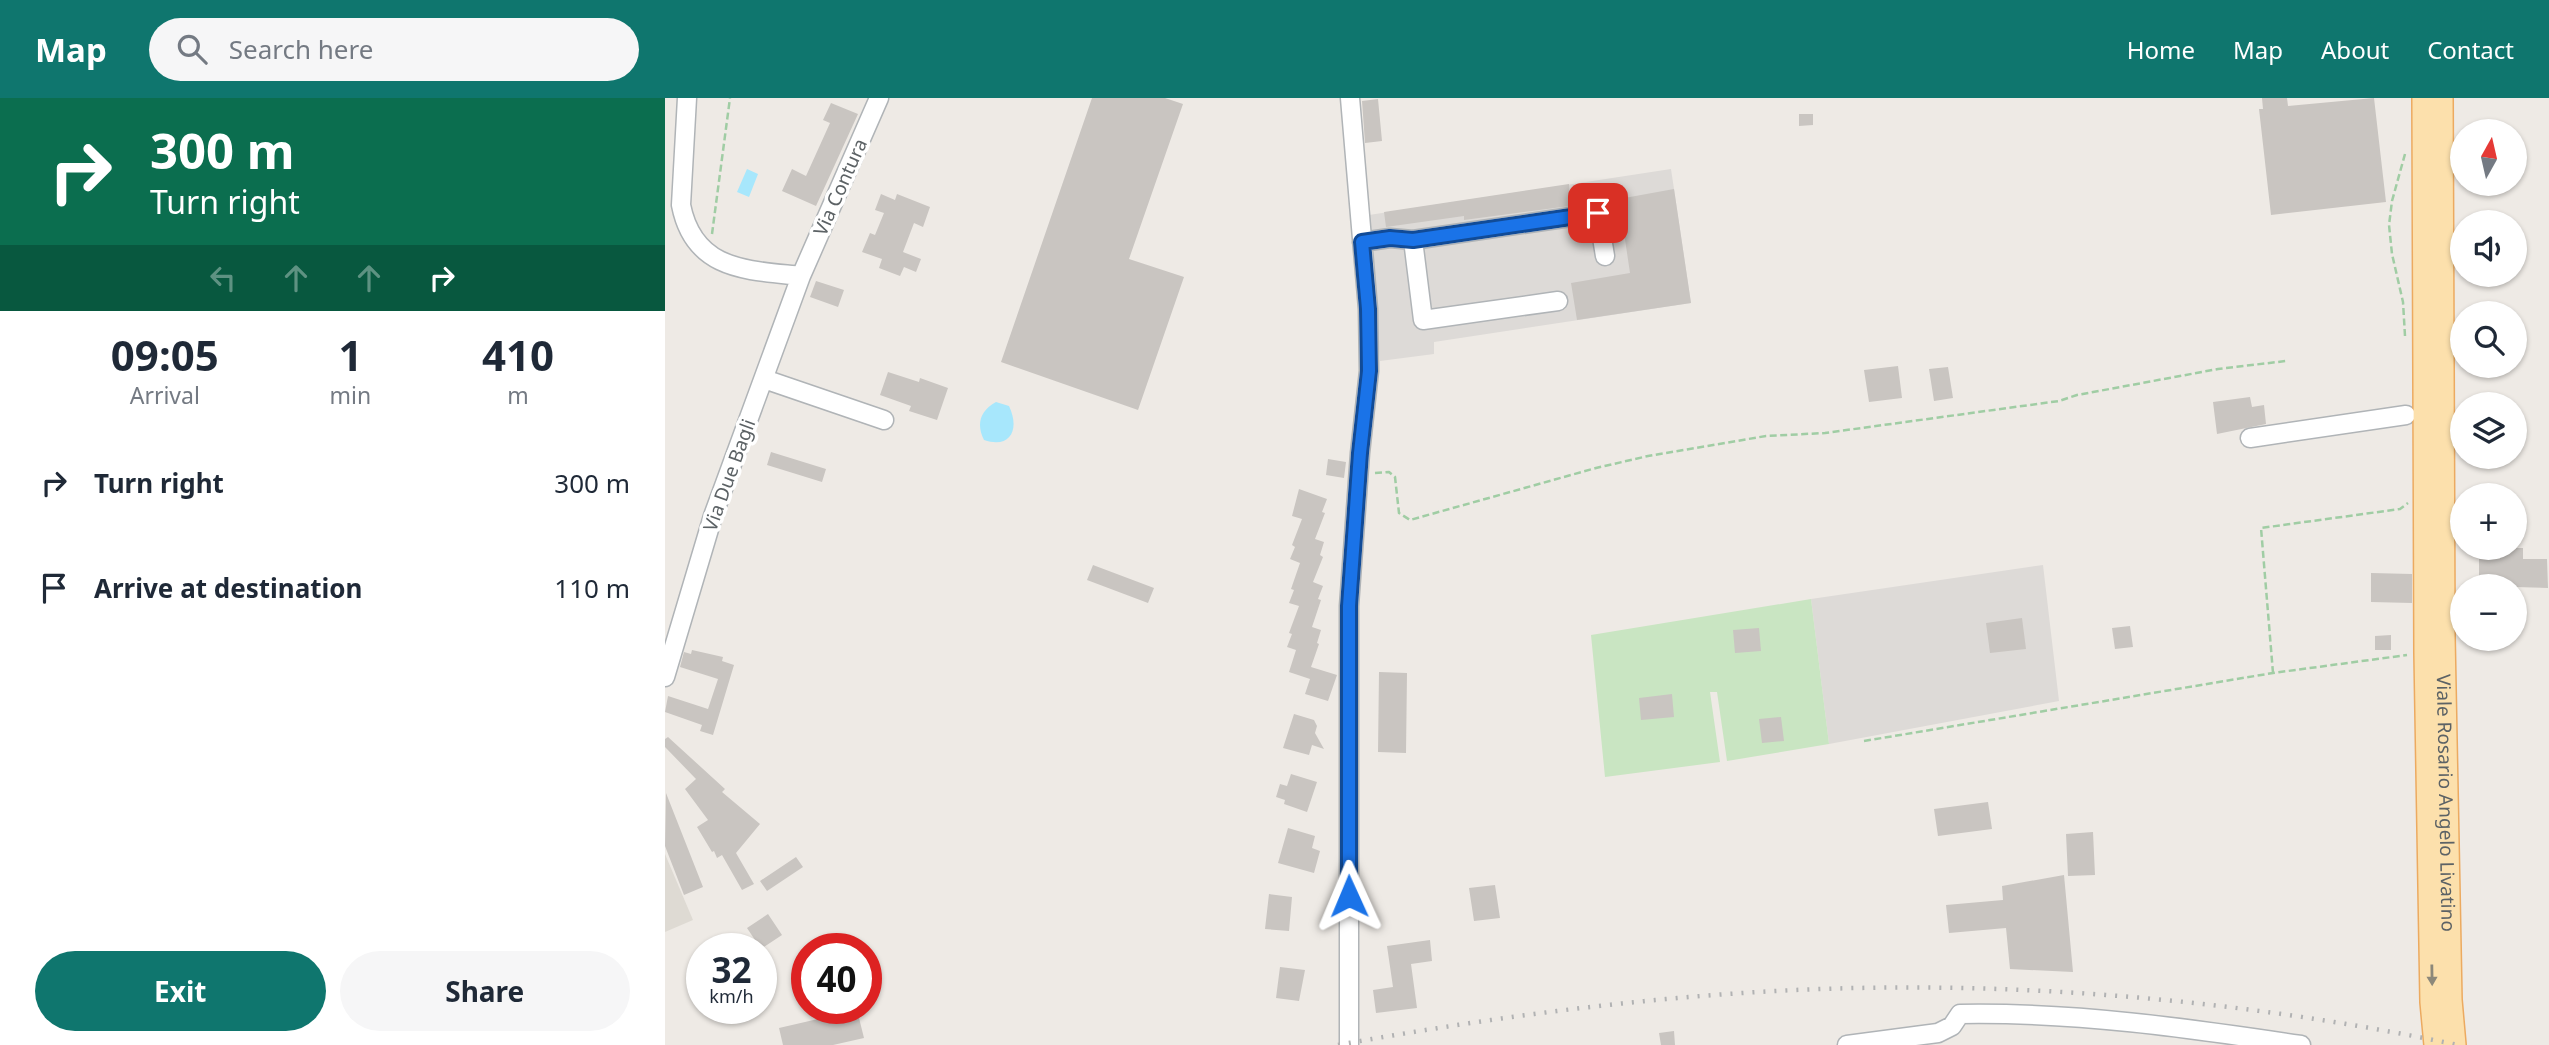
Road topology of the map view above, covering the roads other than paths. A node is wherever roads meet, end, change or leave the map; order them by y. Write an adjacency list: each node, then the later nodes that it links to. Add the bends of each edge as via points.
1 (687, 98): 9 (street, via 681,205 693,235 718,261 741,269)
2 (879, 98): 9 (street, Via Contura)
3 (1350, 98): 7 (street)
4 (2424, 98): 19 (main road, Viale Rosario Angelo Livatino, one-way to 19, via 2426,653)
5 (2441, 98): 20 (main road, Viale Rosario Angelo Livatino, via 2443,650)
6 (1413, 240): 7 (street); 8 (street, via 1598,213); 10 (street, via 1423,320)
7 (1362, 242): 16 (street, via 1369,371 1349,606)
8 (1605, 256)
9 (801, 276): 11 (street, Via Due Bagli)
10 (1558, 301)
11 (764, 379): 13 (street); 15 (street, Via Due Bagli, via 713,516)
12 (2406, 415): 14 (street)
13 (884, 420)
14 (2250, 438)
15 (665, 677)
16 (1349, 1045)
17 (1847, 1045): 18 (street, via 1938,1032 1952,1026 1960,1014 2018,1013)
18 (2301, 1045)
19 (2436, 1045)
20 (2454, 1045)

